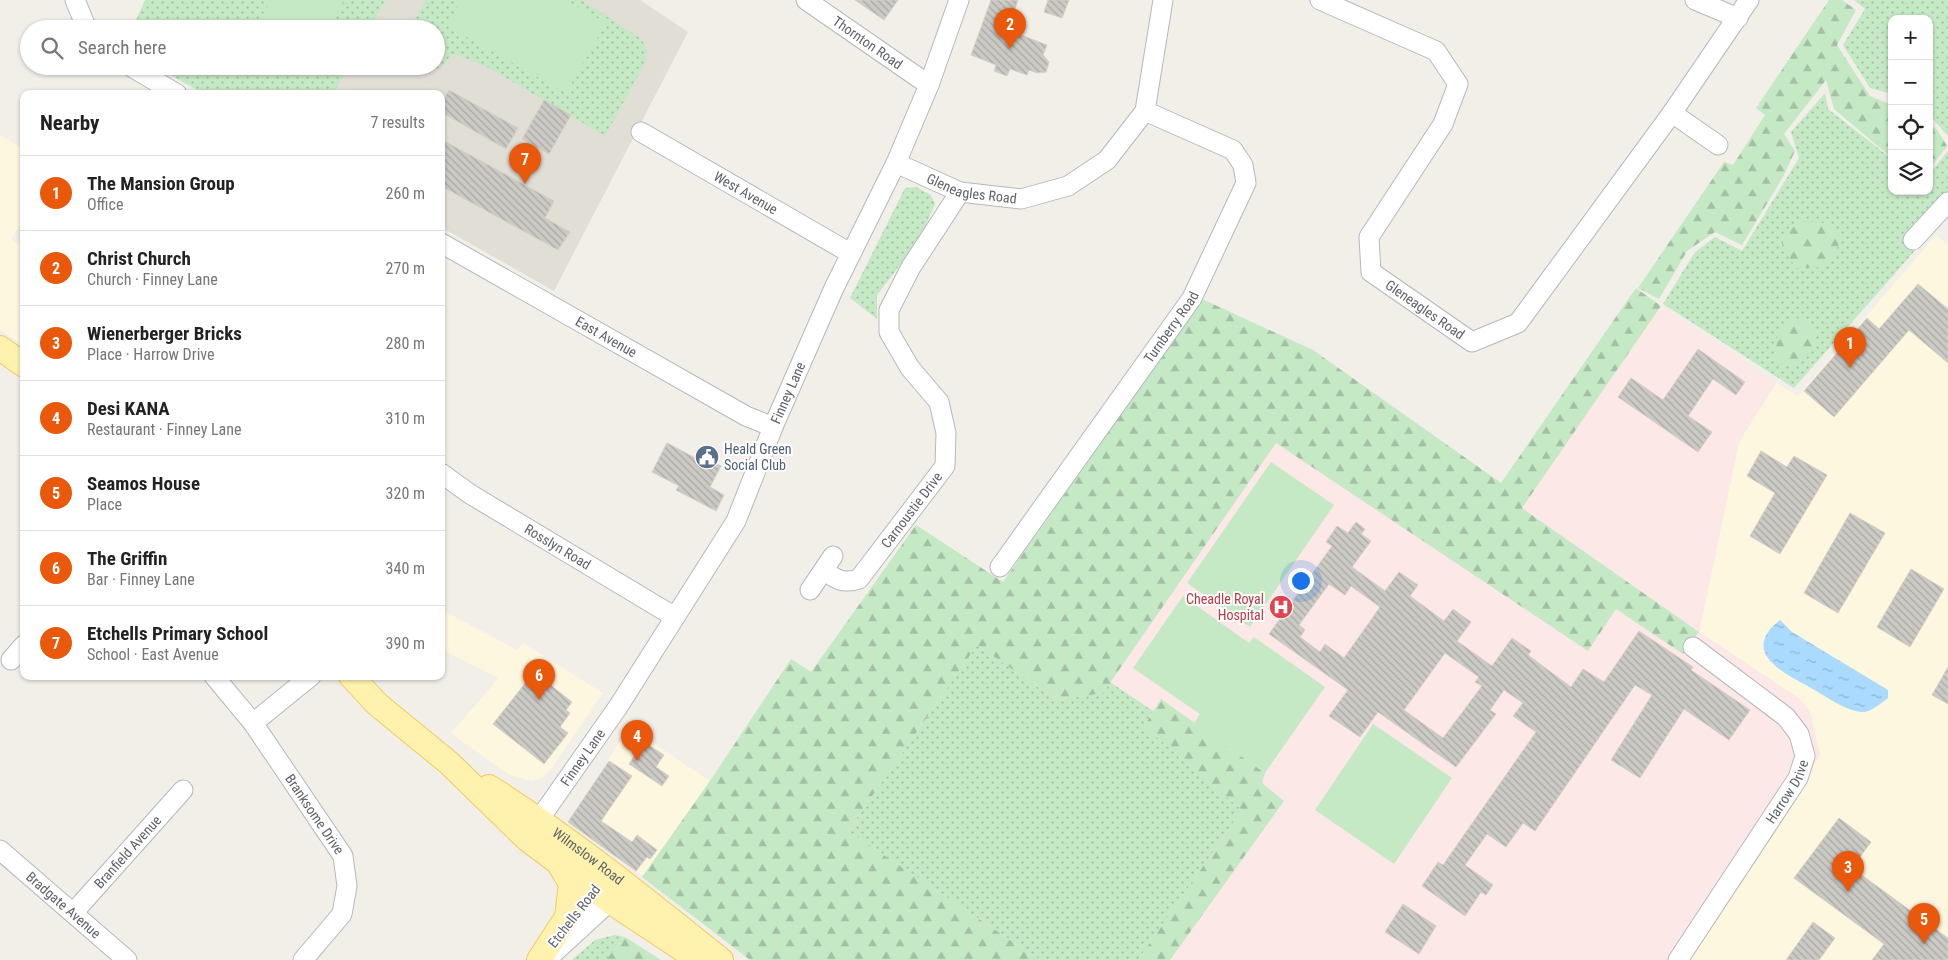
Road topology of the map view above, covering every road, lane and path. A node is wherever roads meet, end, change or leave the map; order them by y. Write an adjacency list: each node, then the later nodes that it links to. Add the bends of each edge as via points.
1 (75, 0): 9 (street)
2 (806, 0): 11 (street, Thornton Road)
3 (959, 0): 11 (street, Finney Lane)
4 (1163, 0): 13 (street, Gleneagles Road)
5 (1320, 0): 14 (street, Gleneagles Road, via 1436,51 1458,84 1443,124 1369,237 1370,272 1472,342 1518,324)
6 (1696, 0): 8 (street)
7 (1749, 0): 8 (street, Gleneagles Road)
8 (1738, 18): 14 (street, Gleneagles Road)
9 (83, 20)
10 (145, 75): 12 (street)
11 (929, 85): 17 (street, Finney Lane)
12 (170, 90)
13 (1145, 111): 18 (street, Gleneagles Road, via 1107,160 1068,186 1021,199); 27 (street, Turnberry Road, via 1233,150 1243,164 1246,183 1192,298)
14 (1672, 113): 16 (street)
15 (641, 132): 22 (street, West Avenue)
16 (1718, 145)
17 (896, 163): 18 (street, Gleneagles Road); 22 (street, Finney Lane)
18 (960, 192): 28 (street, Carnoustie Drive, via 911,267 889,310 888,332 910,368 939,402 946,433 945,466 859,579 848,582 835,579 829,563)
19 (1948, 202): 20 (street)
20 (1913, 240)
21 (445, 245): 25 (street, East Avenue, via 746,416)
22 (850, 253): 25 (street, Finney Lane)
23 (0, 348): 24 (main road)
24 (20, 362)
25 (774, 427): 29 (street, Finney Lane, via 736,521)
26 (445, 476): 29 (street, Rosslyn Road)
27 (1000, 567)
28 (810, 590)
29 (675, 617): 38 (street, Finney Lane, via 618,707)
30 (1693, 647): 49 (street, Harrow Drive, via 1786,717 1799,734 1805,756 1798,778)
31 (20, 650): 32 (street)
32 (11, 660)
33 (217, 680): 36 (street, Branksome Drive)
34 (306, 680): 36 (street)
35 (355, 680): 38 (main road, Wilmslow Road, via 377,704)
36 (254, 723): 44 (street, Branksome Drive, via 343,856 347,886 342,914)
37 (184, 790): 42 (street, Branfield Avenue)
38 (533, 829): 40 (main road, Wilmslow Road); 41 (main road, Wilmslow Road)
39 (0, 850): 42 (street, Bradgate Avenue)
40 (560, 865): 41 (main road, Wilmslow Road); 45 (main road, via 571,884 567,917)
41 (610, 887): 45 (street, Etchells Road); 46 (street, Etchells Road); 47 (main road, Wilmslow Road); 48 (main road, Wilmslow Road)
42 (73, 913): 43 (street, Bradgate Avenue)
43 (127, 960)
44 (304, 960)
45 (539, 960)
46 (546, 960)
47 (700, 960)
48 (721, 960)
49 (1678, 960)

